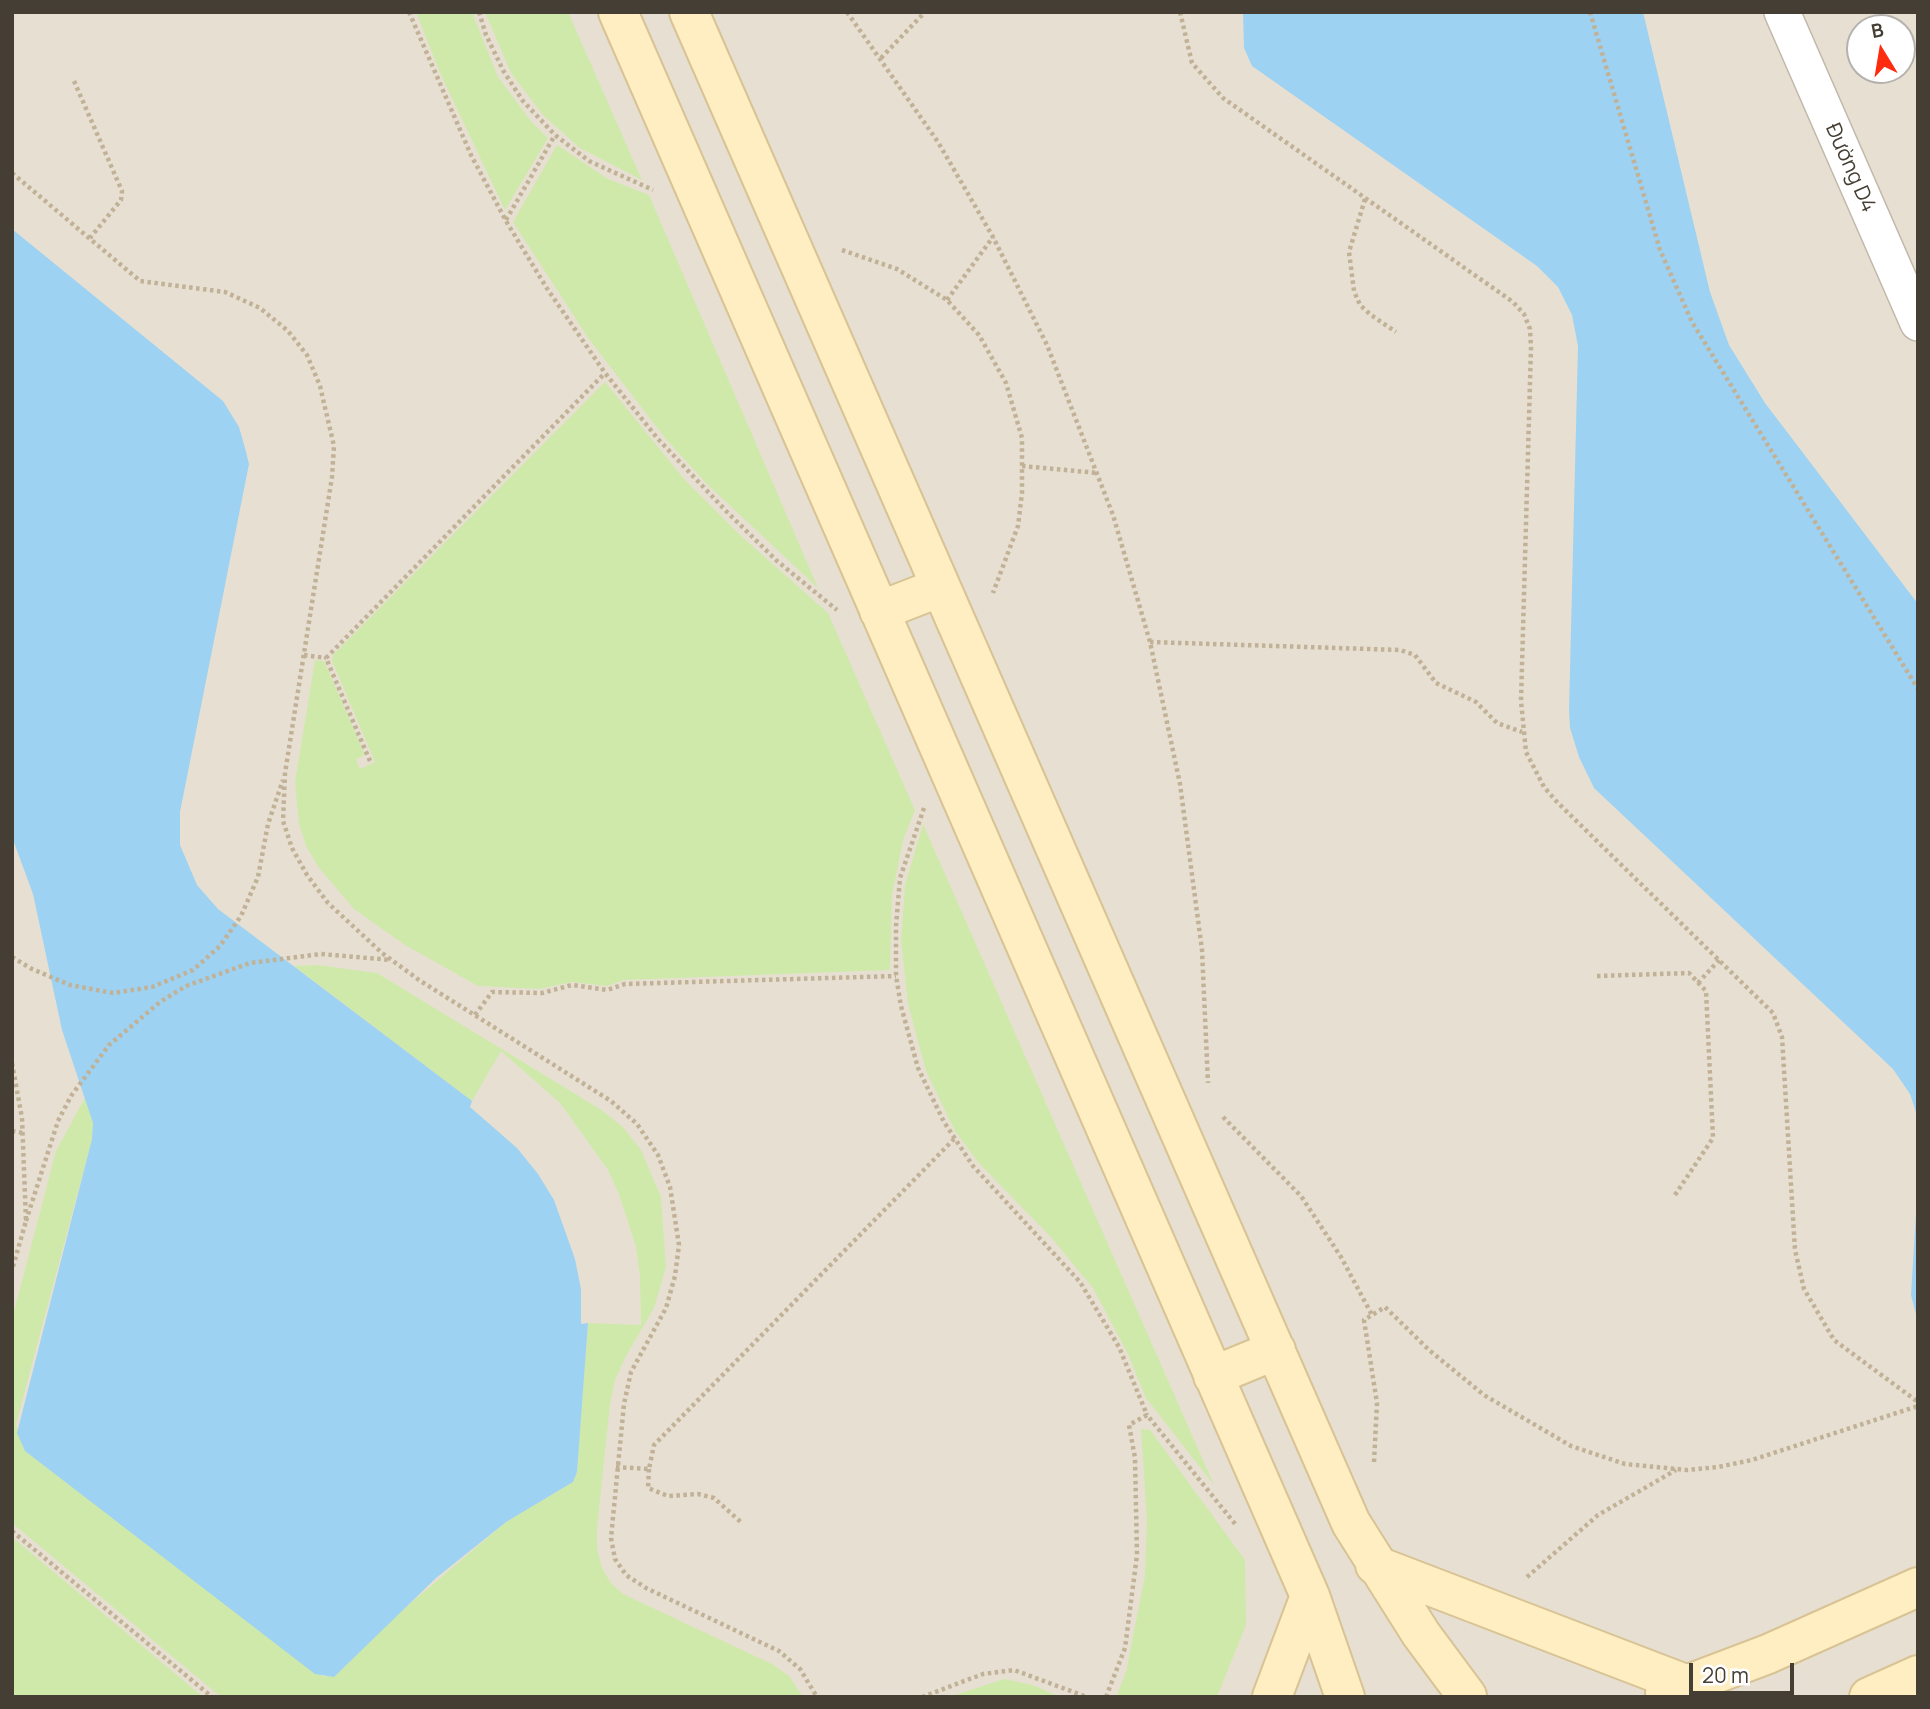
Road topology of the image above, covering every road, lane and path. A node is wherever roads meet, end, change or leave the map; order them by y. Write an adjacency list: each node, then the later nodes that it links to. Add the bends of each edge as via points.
1 (409, 12): 16 (path, via 471,155)
2 (479, 12): 12 (path, via 504,72)
3 (618, 12): 29 (street)
4 (689, 12): 26 (street)
5 (847, 12): 10 (path)
6 (925, 12): 10 (path)
7 (1180, 12): 15 (path, via 1192,62 1205,81 1242,114)
8 (1590, 12): 33 (path, via 1648,214 1692,322)
9 (1782, 12): 21 (street, Đường D4)
10 (881, 58): 17 (path, via 938,142)
11 (74, 81): 18 (path, via 122,191 121,200)
12 (555, 135): 14 (path, via 589,161); 16 (path)
13 (12, 173): 18 (path)
14 (653, 190)
15 (1365, 199): 22 (path, via 1349,252 1354,291 1360,305); 34 (path, via 1513,302 1530,329)
16 (506, 221): 23 (path)
17 (993, 237): 20 (path); 25 (path, via 1047,345)
18 (90, 238): 31 (path, via 140,281 225,292 260,309 288,331 307,355 320,386 334,446)
19 (842, 250): 20 (path, via 897,269)
20 (947, 300): 24 (path, via 979,335 1006,383 1022,438)
21 (1918, 323)
22 (1396, 332)
23 (605, 373): 28 (path, via 658,439 727,512); 32 (path)
24 (1022, 466): 25 (path); 27 (path, via 1018,526)
25 (1098, 473): 30 (path)
26 (941, 587): 29 (street); 57 (street)
27 (993, 593)
28 (837, 611)
29 (880, 611): 58 (street)
30 (1150, 642): 34 (path, via 1408,652 1436,683 1476,702 1497,723); 48 (path, via 1171,731 1197,896)
31 (304, 656): 32 (path); 36 (path)
32 (326, 658): 35 (path)
33 (1918, 689)
34 (1522, 732): 40 (path, via 1535,770 1556,802)
35 (370, 761)
36 (285, 773): 39 (path, via 283,821 307,876 354,929); 43 (path, via 268,824 258,877 241,916 212,954)
37 (924, 808): 41 (path, via 900,878 895,926)
38 (12, 957): 43 (path, via 70,985 113,993)
39 (392, 960): 45 (path, via 321,954 250,962); 46 (path)
40 (1718, 960): 44 (path); 59 (path, via 1779,1024 1795,1250 1804,1289 1834,1340)
41 (897, 976): 46 (path, via 625,984 607,990 572,985 542,993 492,992); 52 (path, via 918,1068)
42 (1597, 976): 44 (path, via 1689,972)
43 (181, 978): 45 (path)
44 (1698, 983): 53 (path, via 1706,991 1713,1138)
45 (186, 986): 54 (path, via 134,1022 89,1068 63,1113)
46 (475, 1015): 62 (path, via 611,1101 637,1124 658,1155 670,1187 679,1245 675,1276 666,1308 631,1371)
47 (12, 1063): 51 (path)
48 (1208, 1083)
49 (1223, 1117): 56 (path, via 1301,1196)
50 (12, 1131): 51 (path)
51 (23, 1133): 54 (path)
52 (954, 1139): 60 (path, via 973,1166 1080,1282 1119,1347); 63 (path, via 654,1445)
53 (1675, 1195)
54 (26, 1221): 55 (path)
55 (13, 1267)
56 (1372, 1315): 61 (path, via 1364,1320 1377,1403); 64 (path, via 1385,1307 1454,1372 1543,1433 1626,1464)
57 (1276, 1350): 58 (street); 68 (street)
58 (1213, 1376): 71 (street)
59 (1918, 1404): 64 (path, via 1752,1460)
60 (1147, 1415): 66 (path); 78 (path, via 1129,1425 1139,1509 1136,1567 1125,1648)
61 (1374, 1462)
62 (616, 1467): 63 (path); 75 (path, via 611,1538 615,1559 626,1575 779,1651 800,1669)
63 (649, 1469): 65 (path, via 648,1488 668,1496 714,1498)
64 (1676, 1470): 69 (path, via 1598,1515)
65 (743, 1524)
66 (1240, 1530)
67 (12, 1531): 74 (path)
68 (1375, 1565): 73 (street); 82 (street)
69 (1527, 1577)
70 (1918, 1587): 73 (street)
71 (1310, 1596): 79 (street); 80 (street)
72 (1918, 1675): 83 (street)
73 (1672, 1691)
74 (212, 1697)
75 (817, 1697)
76 (922, 1697): 77 (path, via 983,1674 1014,1670)
77 (1087, 1697)
78 (1106, 1697)
79 (1272, 1697)
80 (1345, 1697)
81 (1446, 1697): 82 (street)
82 (1468, 1697)
83 (1869, 1697)

